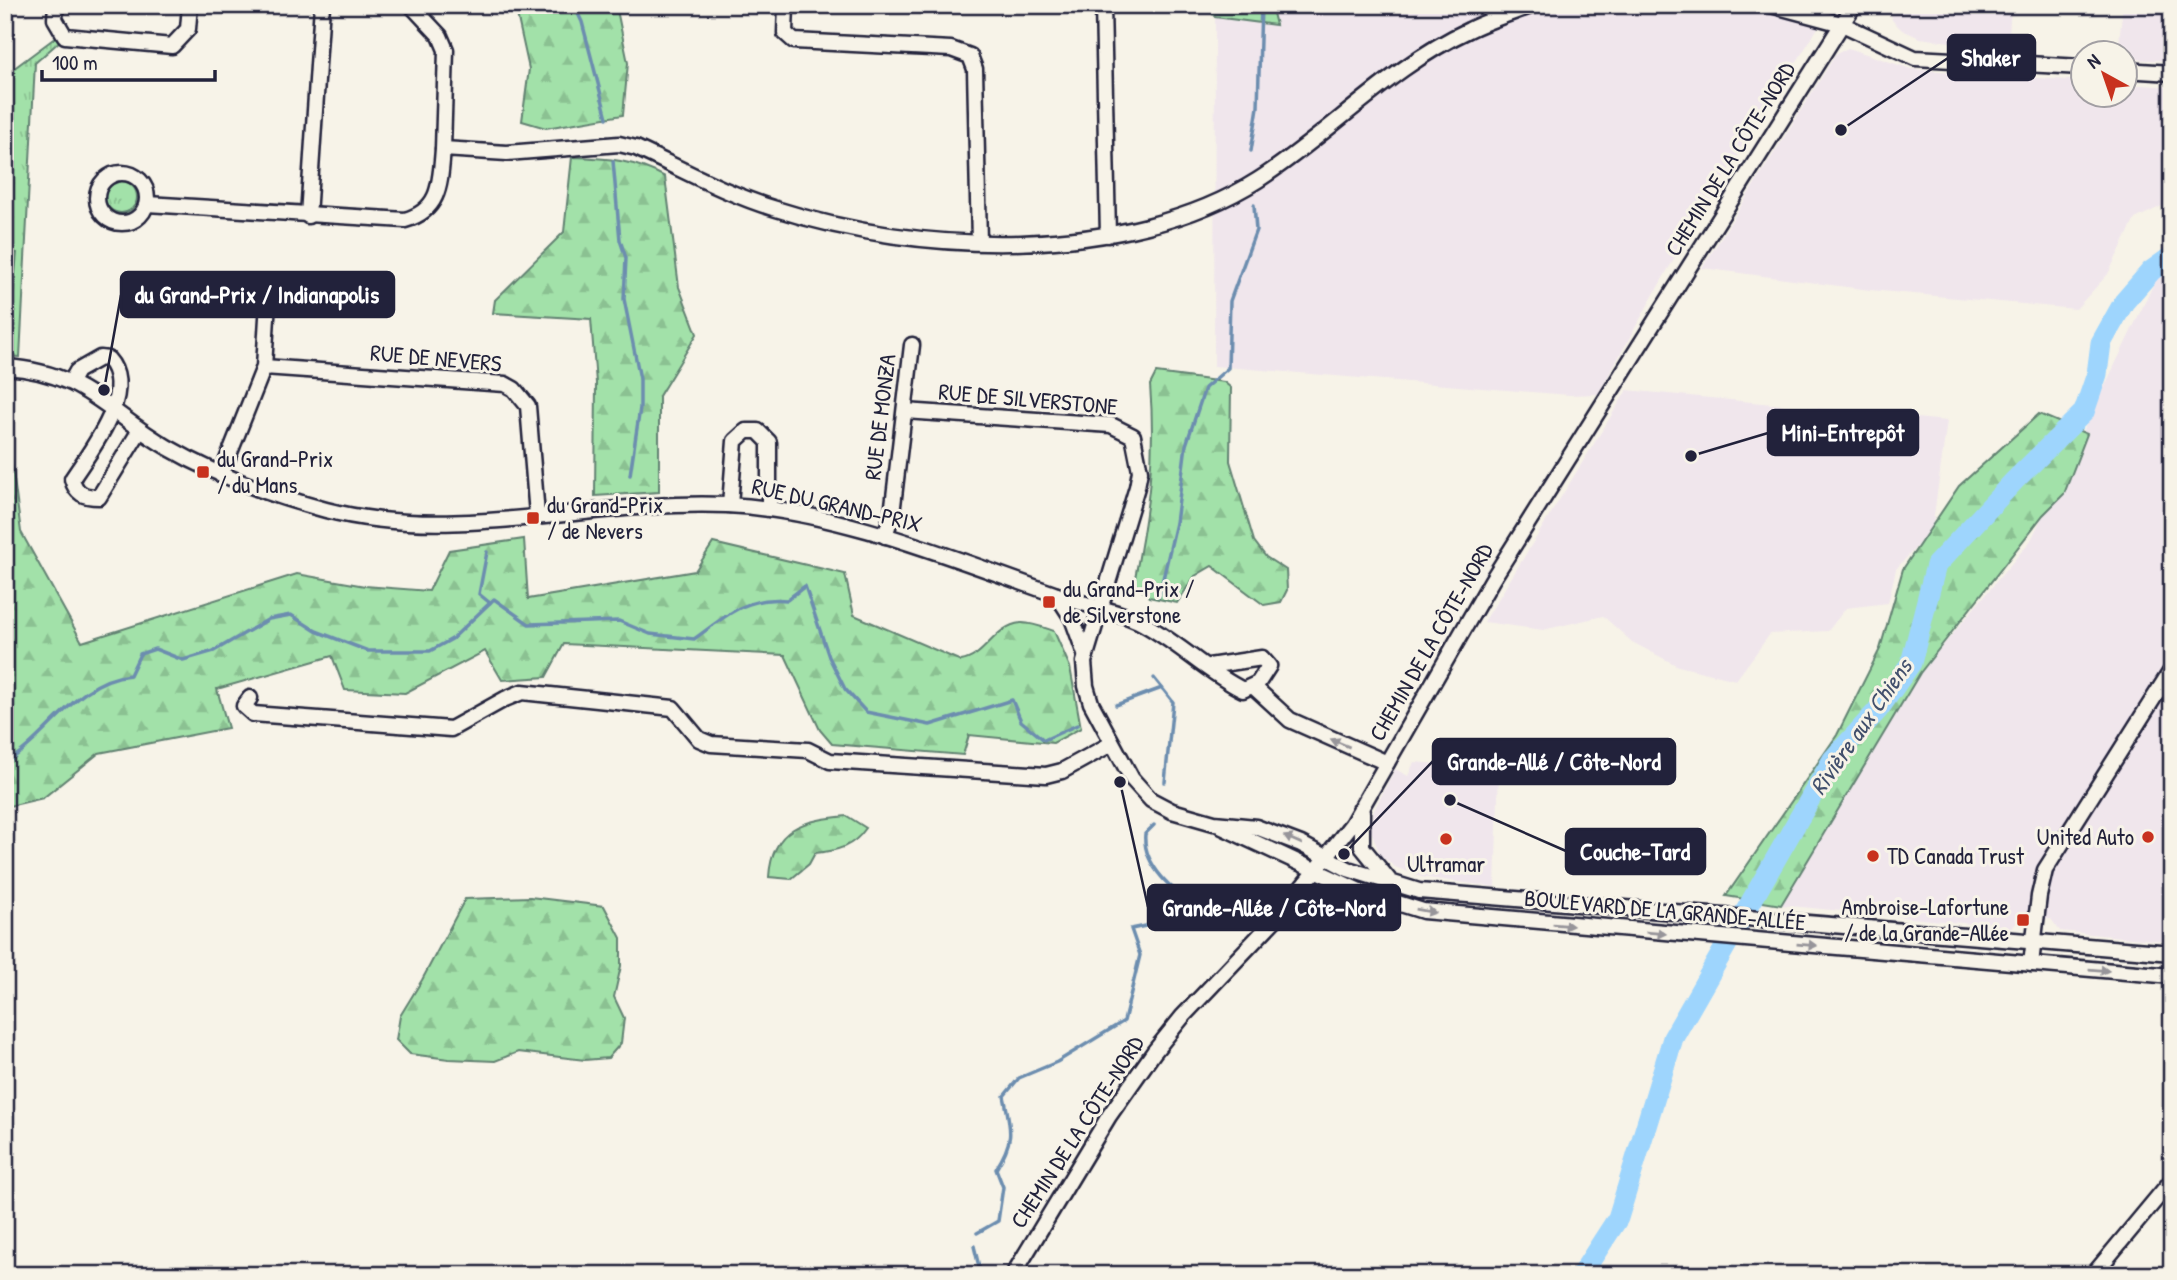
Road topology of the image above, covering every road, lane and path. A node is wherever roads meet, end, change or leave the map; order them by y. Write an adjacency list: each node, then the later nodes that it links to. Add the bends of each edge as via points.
1 (56, 5): 2 (street, via 55,19 65,36 172,46 188,29)
2 (190, 5)
3 (322, 5): 16 (street)
4 (411, 5): 14 (street, via 440,36 446,50)
5 (786, 5): 18 (street, via 785,33 794,41 951,49 970,56 975,69)
6 (1103, 5): 17 (street)
7 (1533, 5): 17 (street, via 1468,31 1429,54 1225,200 1169,221)
8 (1771, 5): 10 (street)
9 (1854, 5): 10 (street, CHEMIN DE LA CÔTE-NORD)
10 (1842, 24): 11 (street, via 1914,58); 40 (street, CHEMIN DE LA CÔTE-NORD, via 1513,545)
11 (2068, 67)
12 (2138, 71): 13 (street)
13 (2172, 72)
14 (443, 149): 16 (street, via 438,193 431,206 417,216 392,221); 18 (street, via 508,153 628,145 718,188 811,220 878,233)
15 (146, 204): 16 (street)
16 (308, 216)
17 (1108, 234): 18 (street, via 1042,242)
18 (979, 242)
19 (268, 301): 22 (street)
20 (912, 345): 25 (street, RUE DE MONZA)
21 (5, 367): 23 (street, RUE DU GRAND-PRIX)
22 (264, 368): 27 (street); 30 (street, RUE DE NEVERS, via 505,384 528,406)
23 (72, 380): 24 (street, RUE DU GRAND-PRIX); 24 (street, via 92,360 108,359 116,373)
24 (115, 411): 26 (street, RUE DU GRAND-PRIX); 26 (street, via 72,479 75,489 86,497 99,497)
25 (905, 411): 31 (street, RUE DE MONZA); 33 (street, RUE DE SILVERSTONE, via 1111,425 1133,436 1140,471 1137,487)
26 (140, 430): 27 (street, RUE DU GRAND-PRIX)
27 (221, 475): 30 (street, RUE DU GRAND-PRIX, via 362,518 463,522)
28 (730, 505): 29 (street, RUE DU GRAND-PRIX); 29 (street, via 735,441 746,431 758,431 769,442); 30 (street, RUE DU GRAND-PRIX, via 660,504)
29 (769, 509): 31 (street, RUE DU GRAND-PRIX)
30 (537, 515)
31 (886, 536): 32 (street, RUE DU GRAND-PRIX)
32 (1057, 595): 33 (street, RUE DU GRAND-PRIX); 34 (street, via 1072,618)
33 (1098, 608): 34 (street, BOULEVARD DE LA GRANDE-ALLÉE); 35 (street, RUE DU GRAND-PRIX, via 1143,624)
34 (1085, 654): 39 (street, BOULEVARD DE LA GRANDE-ALLÉE, via 1088,694)
35 (1209, 666): 37 (street, RUE DU GRAND-PRIX, via 1239,688); 37 (street, via 1265,659 1269,668)
36 (2172, 669): 48 (street, via 2049,863 2040,888)
37 (1254, 687): 40 (street, one-way to 37, via 1290,720)
38 (250, 698): 39 (street, via 244,706 253,714 451,729 522,692 637,702 673,708 699,739 711,744 808,750 830,761 1046,775)
39 (1111, 744): 42 (street, BOULEVARD DE LA GRANDE-ALLÉE, via 1151,800)
40 (1387, 763): 41 (street, CHEMIN DE LA CÔTE-NORD)
41 (1363, 807): 43 (street, CHEMIN DE LA CÔTE-NORD); 45 (street, via 1362,847)
42 (1214, 823): 43 (street, BOULEVARD DE LA GRANDE-ALLÉE, one-way to 42, via 1256,827); 44 (street, BOULEVARD DE LA GRANDE-ALLÉE)
43 (1327, 858): 44 (street, CHEMIN DE LA CÔTE-NORD); 45 (street, BOULEVARD DE LA GRANDE-ALLÉE)
44 (1316, 872): 47 (street, BOULEVARD DE LA GRANDE-ALLÉE, one-way to 47, via 1374,897 1423,911); 53 (street, CHEMIN DE LA CÔTE-NORD, via 1154,1052 1109,1116)
45 (1394, 886): 46 (street, BOULEVARD DE LA GRANDE-ALLÉE, via 1439,894)
46 (1741, 919): 47 (street); 48 (street, BOULEVARD DE LA GRANDE-ALLÉE)
47 (1737, 939): 50 (street, BOULEVARD DE LA GRANDE-ALLÉE, one-way to 50)
48 (2034, 942): 49 (street, BOULEVARD DE LA GRANDE-ALLÉE); 50 (street)
49 (2172, 953)
50 (2031, 964): 51 (street, BOULEVARD DE LA GRANDE-ALLÉE, one-way to 51)
51 (2172, 976)
52 (2172, 1180): 54 (street)
53 (1013, 1275)
54 (2093, 1275)

